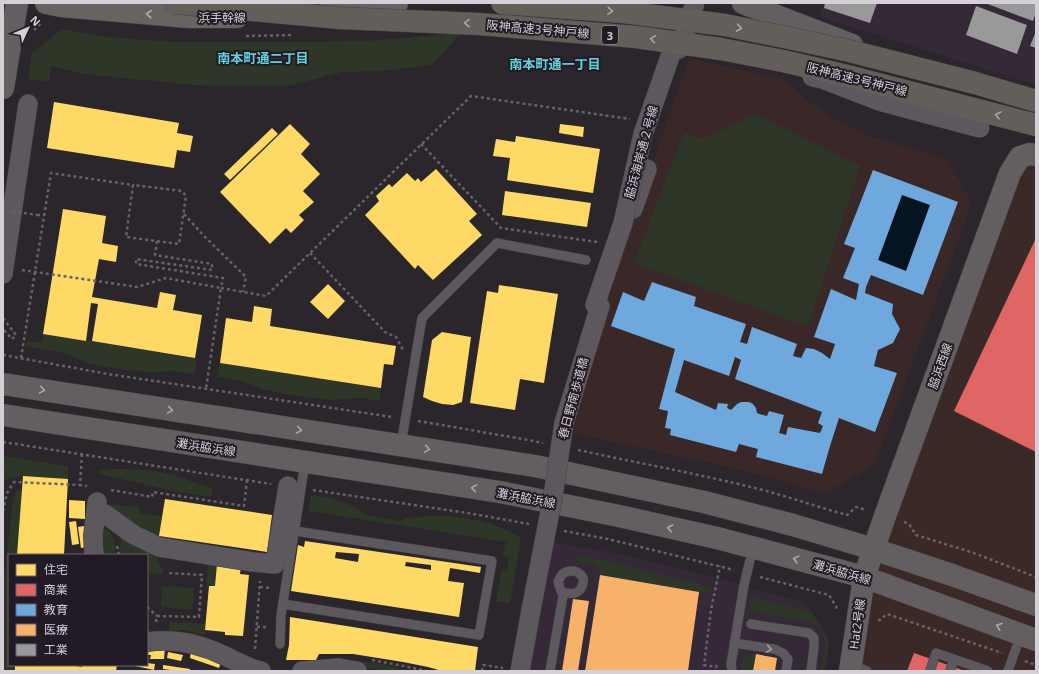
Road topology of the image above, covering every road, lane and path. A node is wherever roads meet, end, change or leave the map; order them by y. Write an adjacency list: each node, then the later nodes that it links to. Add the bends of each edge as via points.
1 (17, 3): 12 (street)
2 (174, 3): 17 (highway, 阪神高速3号神戸線 / 3, one-way to 2, bridge, via 843,75 721,49 636,37 478,24 340,18)
3 (397, 3): 7 (main road, 浜手幹線, one-way to 7, via 276,16 188,17 61,6)
4 (502, 3): 13 (highway, 阪神高速3号神戸線 / 3, one-way to 13, bridge, via 623,12 725,25 850,51)
5 (695, 3): 11 (street, 脇浜海岸通２号線, bridge)
6 (743, 3): 15 (street, via 909,67)
7 (45, 11): 8 (path)
8 (34, 30)
9 (294, 35): 10 (path)
10 (240, 36)
11 (679, 49): 18 (street, bridge, via 822,79 879,101); 34 (street, 脇浜海岸通２号線, bridge, via 673,48 643,134 623,223 595,305)
12 (3, 88)
13 (1036, 101)
14 (28, 104): 23 (street)
15 (1036, 111)
16 (637, 120): 19 (path, via 471,96)
17 (1036, 125)
18 (980, 128)
19 (421, 144): 27 (path, via 501,228); 28 (path)
20 (1028, 156): 58 (street, 脇浜西線, via 1010,173)
21 (647, 169): 34 (street, 春日野南歩道橋)
22 (133, 185): 24 (path, via 182,191 186,196); 25 (path, via 51,173); 26 (path, via 126,237)
23 (22, 212): 25 (path, bridge); 30 (street)
24 (183, 213): 26 (path, via 179,244); 33 (path, via 246,277)
25 (44, 215): 31 (path)
26 (157, 241): 32 (path, via 155,255 212,264 212,270 136,259 136,264 223,278)
27 (601, 243)
28 (310, 253): 33 (path, via 266,296); 37 (path, via 385,332 396,336 402,348)
29 (586, 260): 45 (lane, via 497,243 422,318)
30 (10, 271): 31 (path)
31 (35, 272): 32 (path, via 137,287 166,278); 38 (path)
32 (221, 288): 33 (path); 40 (path)
33 (243, 292)
34 (600, 306): 85 (street, 春日野南歩道橋, bridge, via 564,423 531,610)
35 (3, 318): 36 (path, via 16,335 12,339)
36 (3, 329)
37 (401, 356)
38 (21, 358)
39 (3, 384): 45 (street, one-way to 45)
40 (206, 389)
41 (394, 411): 43 (path)
42 (3, 415): 47 (street, 灘浜脇浜線)
43 (392, 418)
44 (3, 442): 46 (path)
45 (401, 446): 58 (street, one-way to 58, via 535,466 696,501 793,525)
46 (82, 454): 48 (path); 49 (path)
47 (305, 462): 50 (lane); 57 (street, 灘浜脇浜線, one-way to 47, via 619,516 500,492)
48 (247, 480): 50 (path); 51 (path, via 244,506 153,492 152,497)
49 (80, 485): 51 (path); 52 (path, via 14,482 7,493)
50 (294, 488): 51 (street, via 275,564 159,547 134,535 105,514); 54 (path, via 474,514); 56 (lane)
51 (97, 501): 59 (street)
52 (3, 511)
53 (898, 520): 64 (path, via 909,524 916,535 971,552)
54 (531, 525)
55 (558, 530): 60 (path, via 608,539)
56 (295, 531): 67 (lane); 67 (lane, via 492,561 479,635)
57 (752, 548): 62 (lane); 63 (street, 灘浜脇浜線, one-way to 57)
58 (873, 549): 63 (street, 脇浜西線); 68 (street)
59 (94, 554)
60 (720, 566): 62 (path); 80 (path, via 704,665 716,667)
61 (169, 573): 71 (path, via 202,576 199,617)
62 (746, 573): 70 (path, via 829,595 836,608); 76 (lane)
63 (864, 577): 75 (street, 灘浜脇浜線, one-way to 63); 83 (street, Hat2号線)
64 (1036, 577)
65 (260, 590): 84 (path)
66 (563, 596): 89 (lane)
67 (283, 604): 77 (lane)
68 (1036, 606)
69 (148, 608): 71 (path)
70 (841, 610)
71 (157, 616): 74 (path)
72 (876, 619): 78 (path, via 880,620 887,614)
73 (751, 624): 92 (lane, via 809,633 814,638)
74 (152, 635): 84 (street, via 158,640 190,643)
75 (1028, 637): 78 (lane)
76 (734, 643): 90 (lane); 91 (lane, one-way to 91, via 774,649 783,653 788,659)
77 (280, 644)
78 (1013, 657): 81 (path); 96 (lane)
79 (954, 659): 82 (lane); 93 (lane, via 936,653); 94 (lane)
80 (718, 660)
81 (1036, 665)
82 (971, 668): 95 (lane)
83 (856, 669)
84 (257, 670)
85 (513, 670): 88 (path, via 483,665)
86 (302, 671): 87 (street, via 339,668)
87 (357, 671)
88 (482, 671)
89 (550, 671)
90 (732, 671)
91 (786, 671)
92 (811, 671)
93 (930, 671)
94 (950, 671)
95 (988, 671)
96 (1008, 671)

